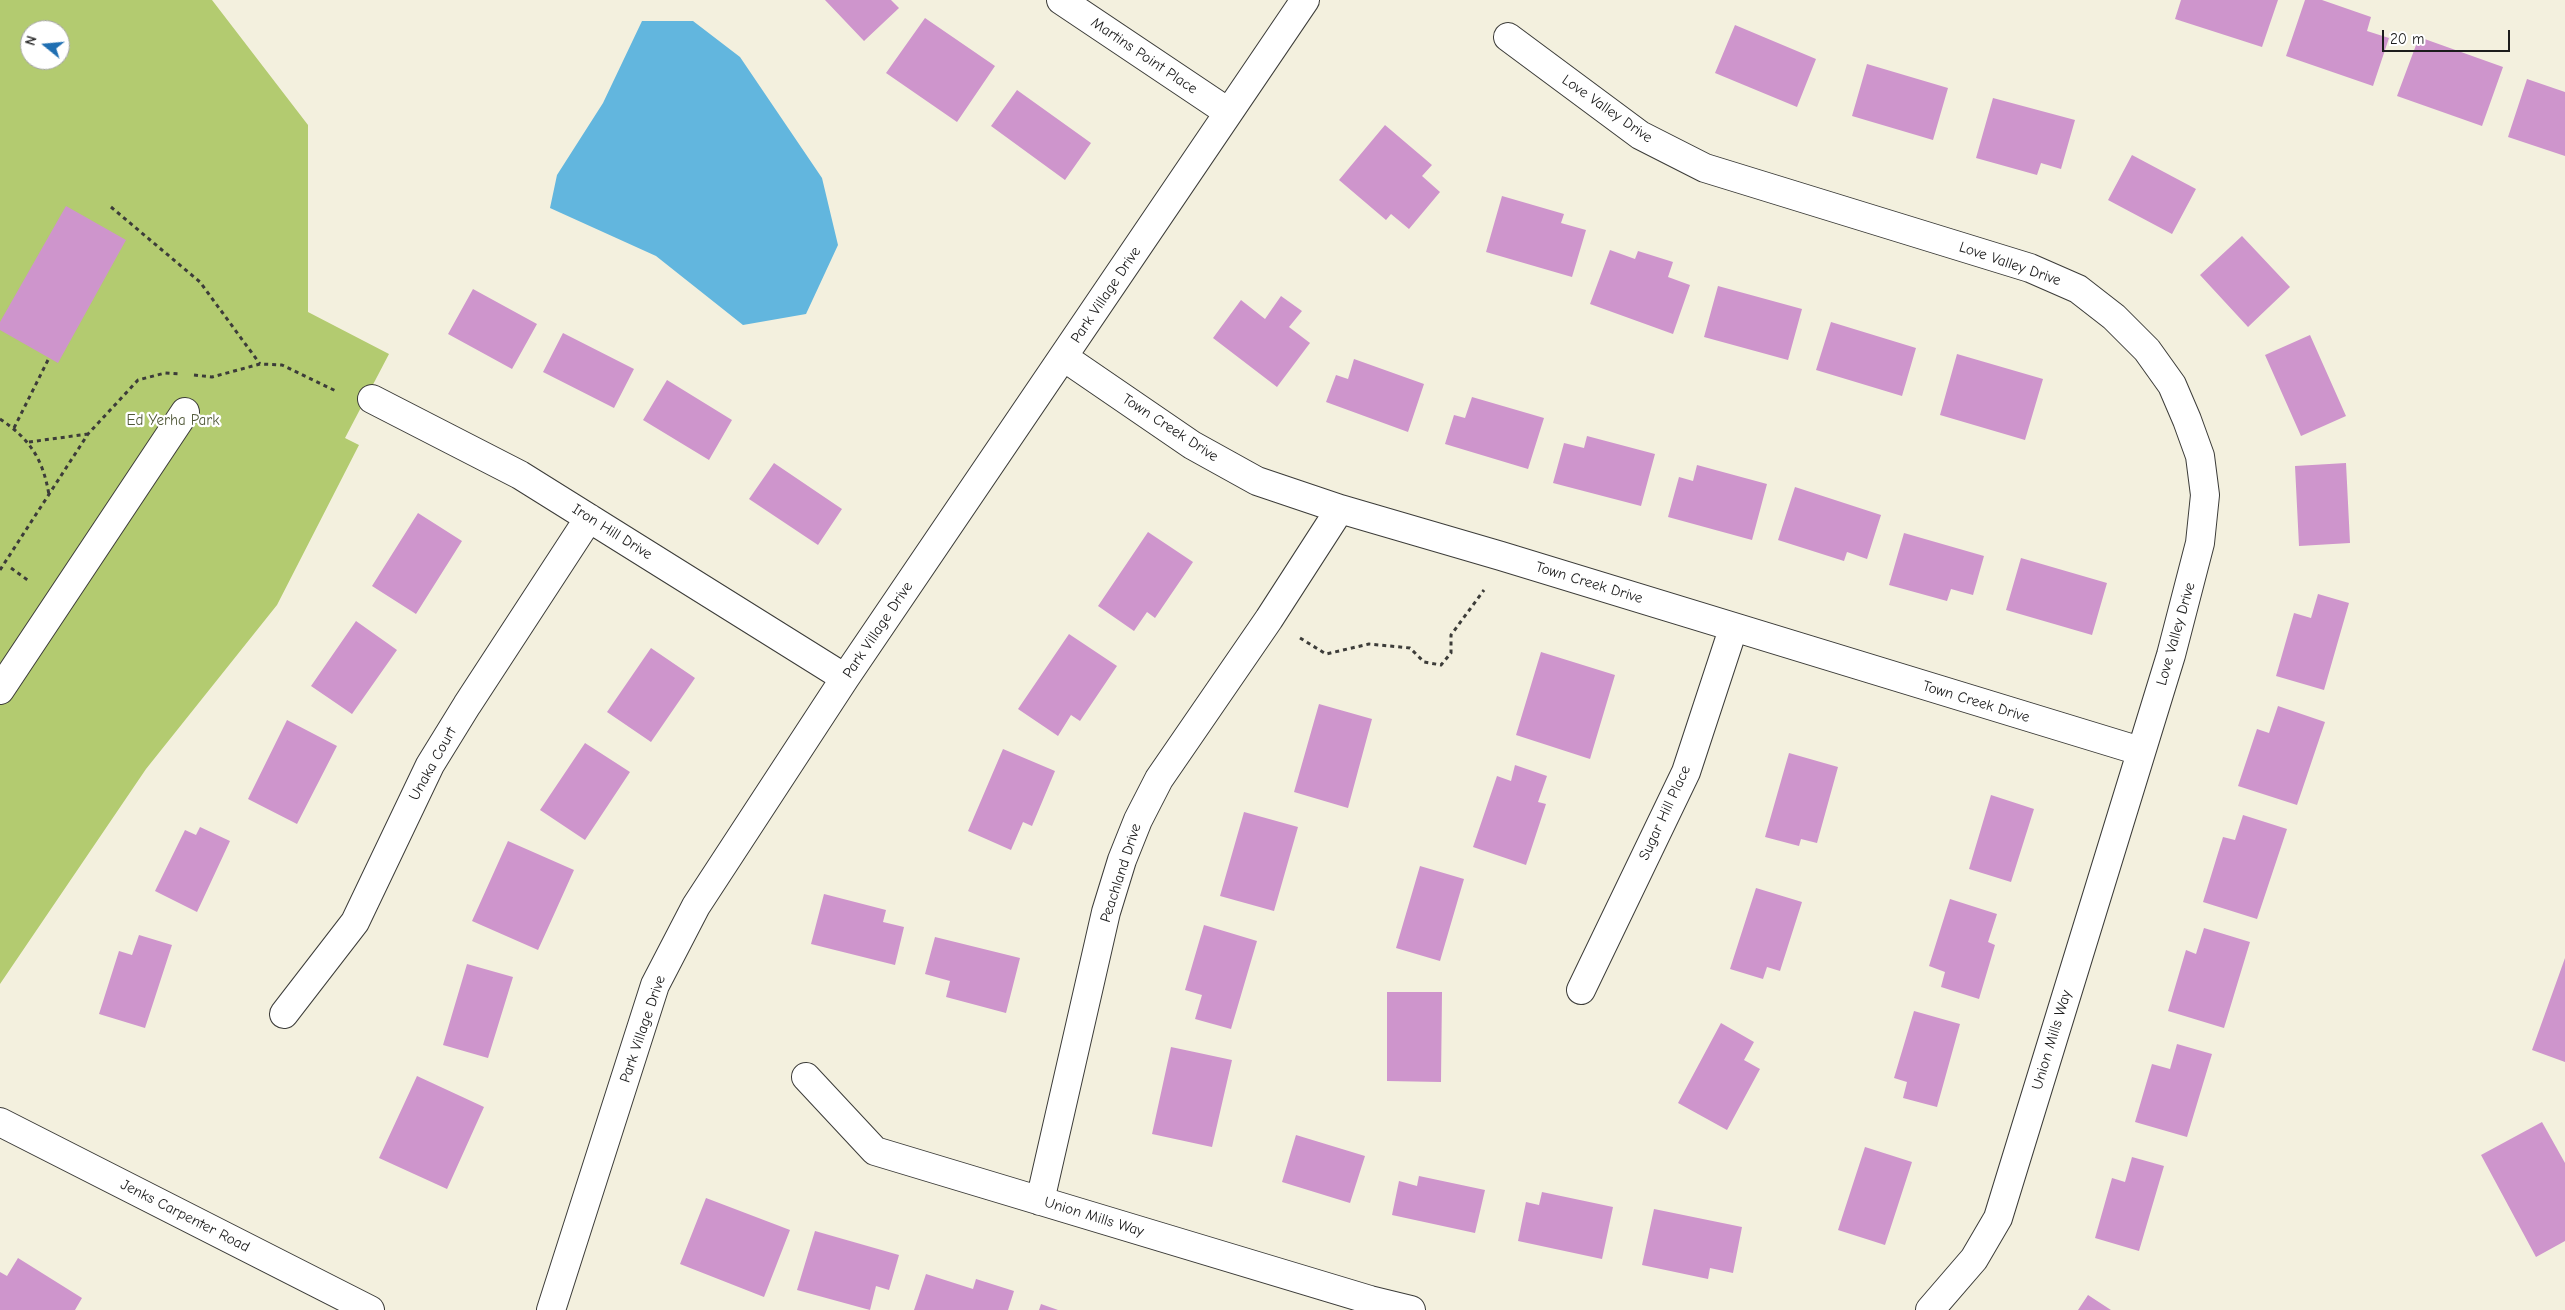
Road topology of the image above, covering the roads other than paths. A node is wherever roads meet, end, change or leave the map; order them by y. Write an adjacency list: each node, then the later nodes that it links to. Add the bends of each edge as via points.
1 (1061, 0): 4 (street, Martins Point Place)
2 (1305, 0): 4 (street, Park Village Drive)
3 (1508, 38): 13 (street, Love Valley Drive, via 1640,135 1697,164 2030,268 2078,289 2114,317 2147,350 2172,386 2187,420 2200,456 2204,495 2200,543 2171,655)
4 (1228, 112): 5 (street, Park Village Drive)
5 (1064, 358): 8 (street, Town Creek Drive, via 1192,446 1257,481); 11 (street, Park Village Drive)
6 (372, 399): 9 (street, Iron Hill Drive, via 520,475)
7 (184, 412): 12 (street)
8 (1340, 509): 10 (street, Town Creek Drive); 18 (street, Peachland Drive, via 1159,779 1138,820 1106,912)
9 (589, 518): 11 (street, Iron Hill Drive); 15 (street, Unaka Court, via 430,765 355,922)
10 (1733, 628): 13 (street, Town Creek Drive); 14 (street, Sugar Hill Place, via 1686,772)
11 (845, 678): 20 (street, Park Village Drive, via 696,906 655,985)
12 (0, 690)
13 (2140, 751): 22 (street, Union Mills Way, via 1998,1218 1974,1259)
14 (1581, 990)
15 (284, 1014)
16 (806, 1077): 18 (street, Union Mills Way, via 875,1151)
17 (0, 1122): 19 (street, Jenks Carpenter Road)
18 (1040, 1201): 21 (street, Union Mills Way)
19 (370, 1310)
20 (551, 1310)
21 (1411, 1310)
22 (1930, 1310)

